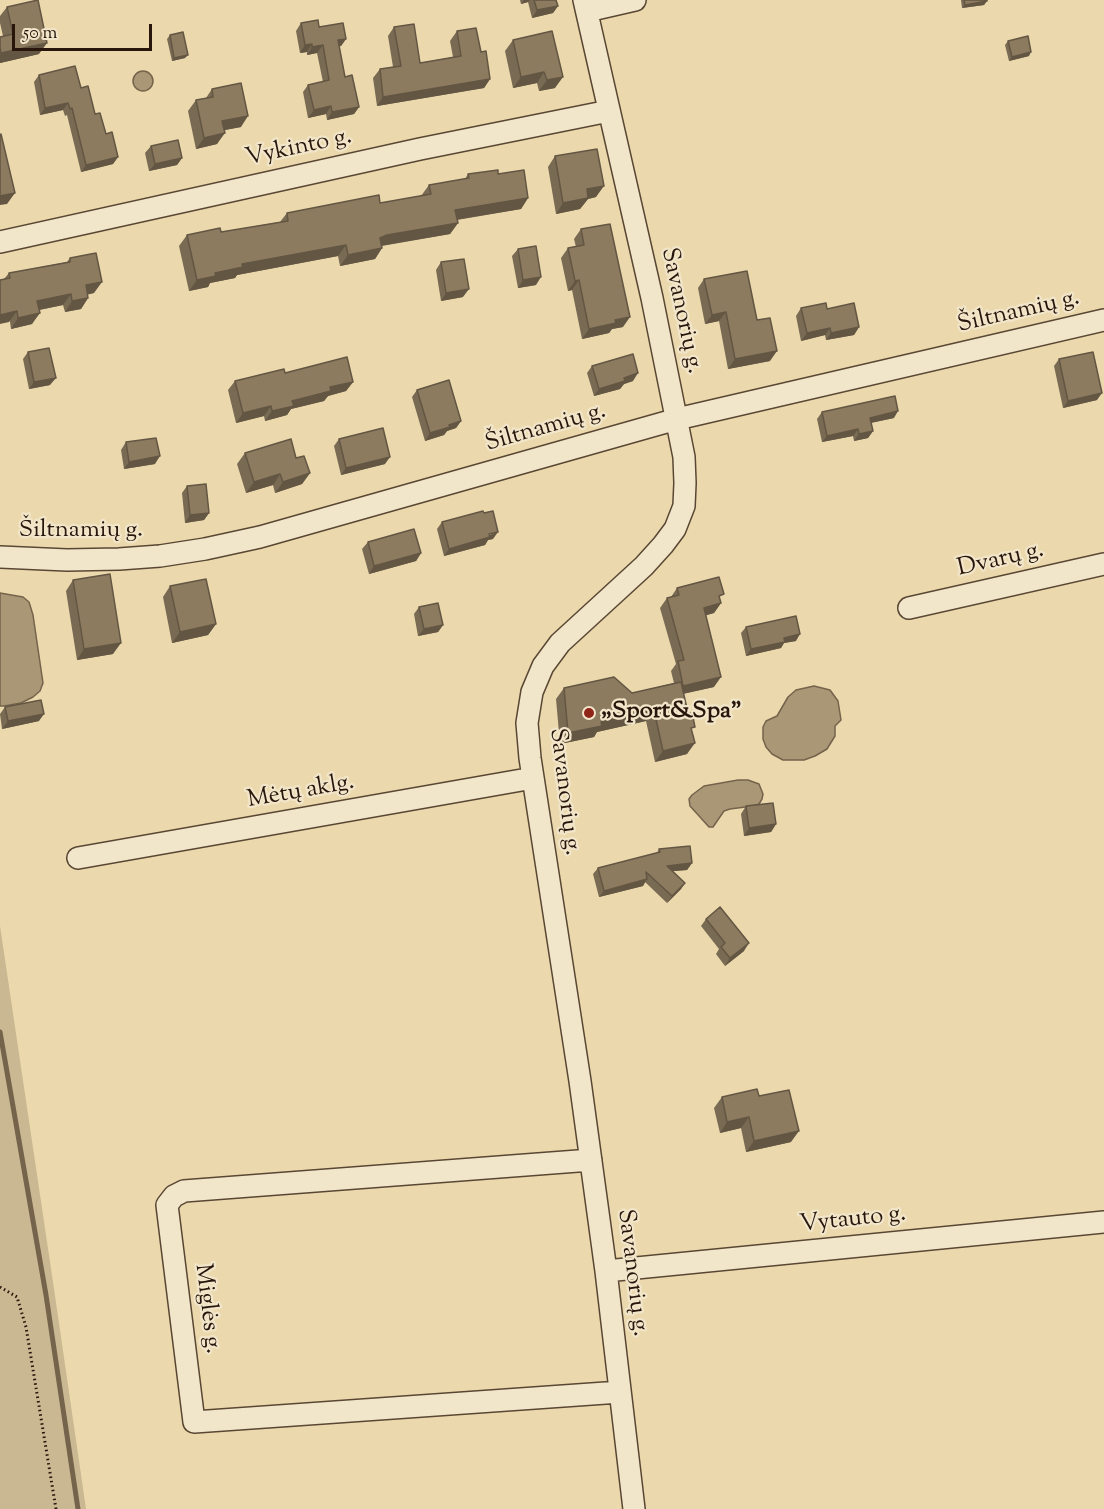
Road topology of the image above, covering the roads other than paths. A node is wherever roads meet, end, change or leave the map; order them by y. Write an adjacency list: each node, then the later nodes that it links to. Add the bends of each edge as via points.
1 (635, 0): 2 (street)
2 (586, 6): 3 (street, Savanorių g.)
3 (609, 111): 4 (street, Vykinto g.); 6 (street, Savanorių g.)
4 (0, 242)
5 (1104, 320): 6 (street, Šiltnamių g.)
6 (677, 419): 7 (street, Šiltnamių g., via 260,537 205,549 119,559); 10 (street, Savanorių g., via 685,483 684,506 675,529 644,566 560,643 543,666 531,692 527,723)
7 (0, 557)
8 (1104, 564): 9 (street, Dvarų g.)
9 (909, 608)
10 (533, 778): 11 (street, Mėtų aklg.); 12 (street, Savanorių g.)
11 (78, 858)
12 (591, 1161): 14 (street, Savanorių g.); 15 (street, Miglės g., via 184,1191 174,1196 167,1205 194,1422)
13 (1104, 1222): 14 (street, Vytauto g.)
14 (606, 1271): 15 (street, Savanorių g.)
15 (620, 1392): 16 (street, Savanorių g.)
16 (634, 1509)

